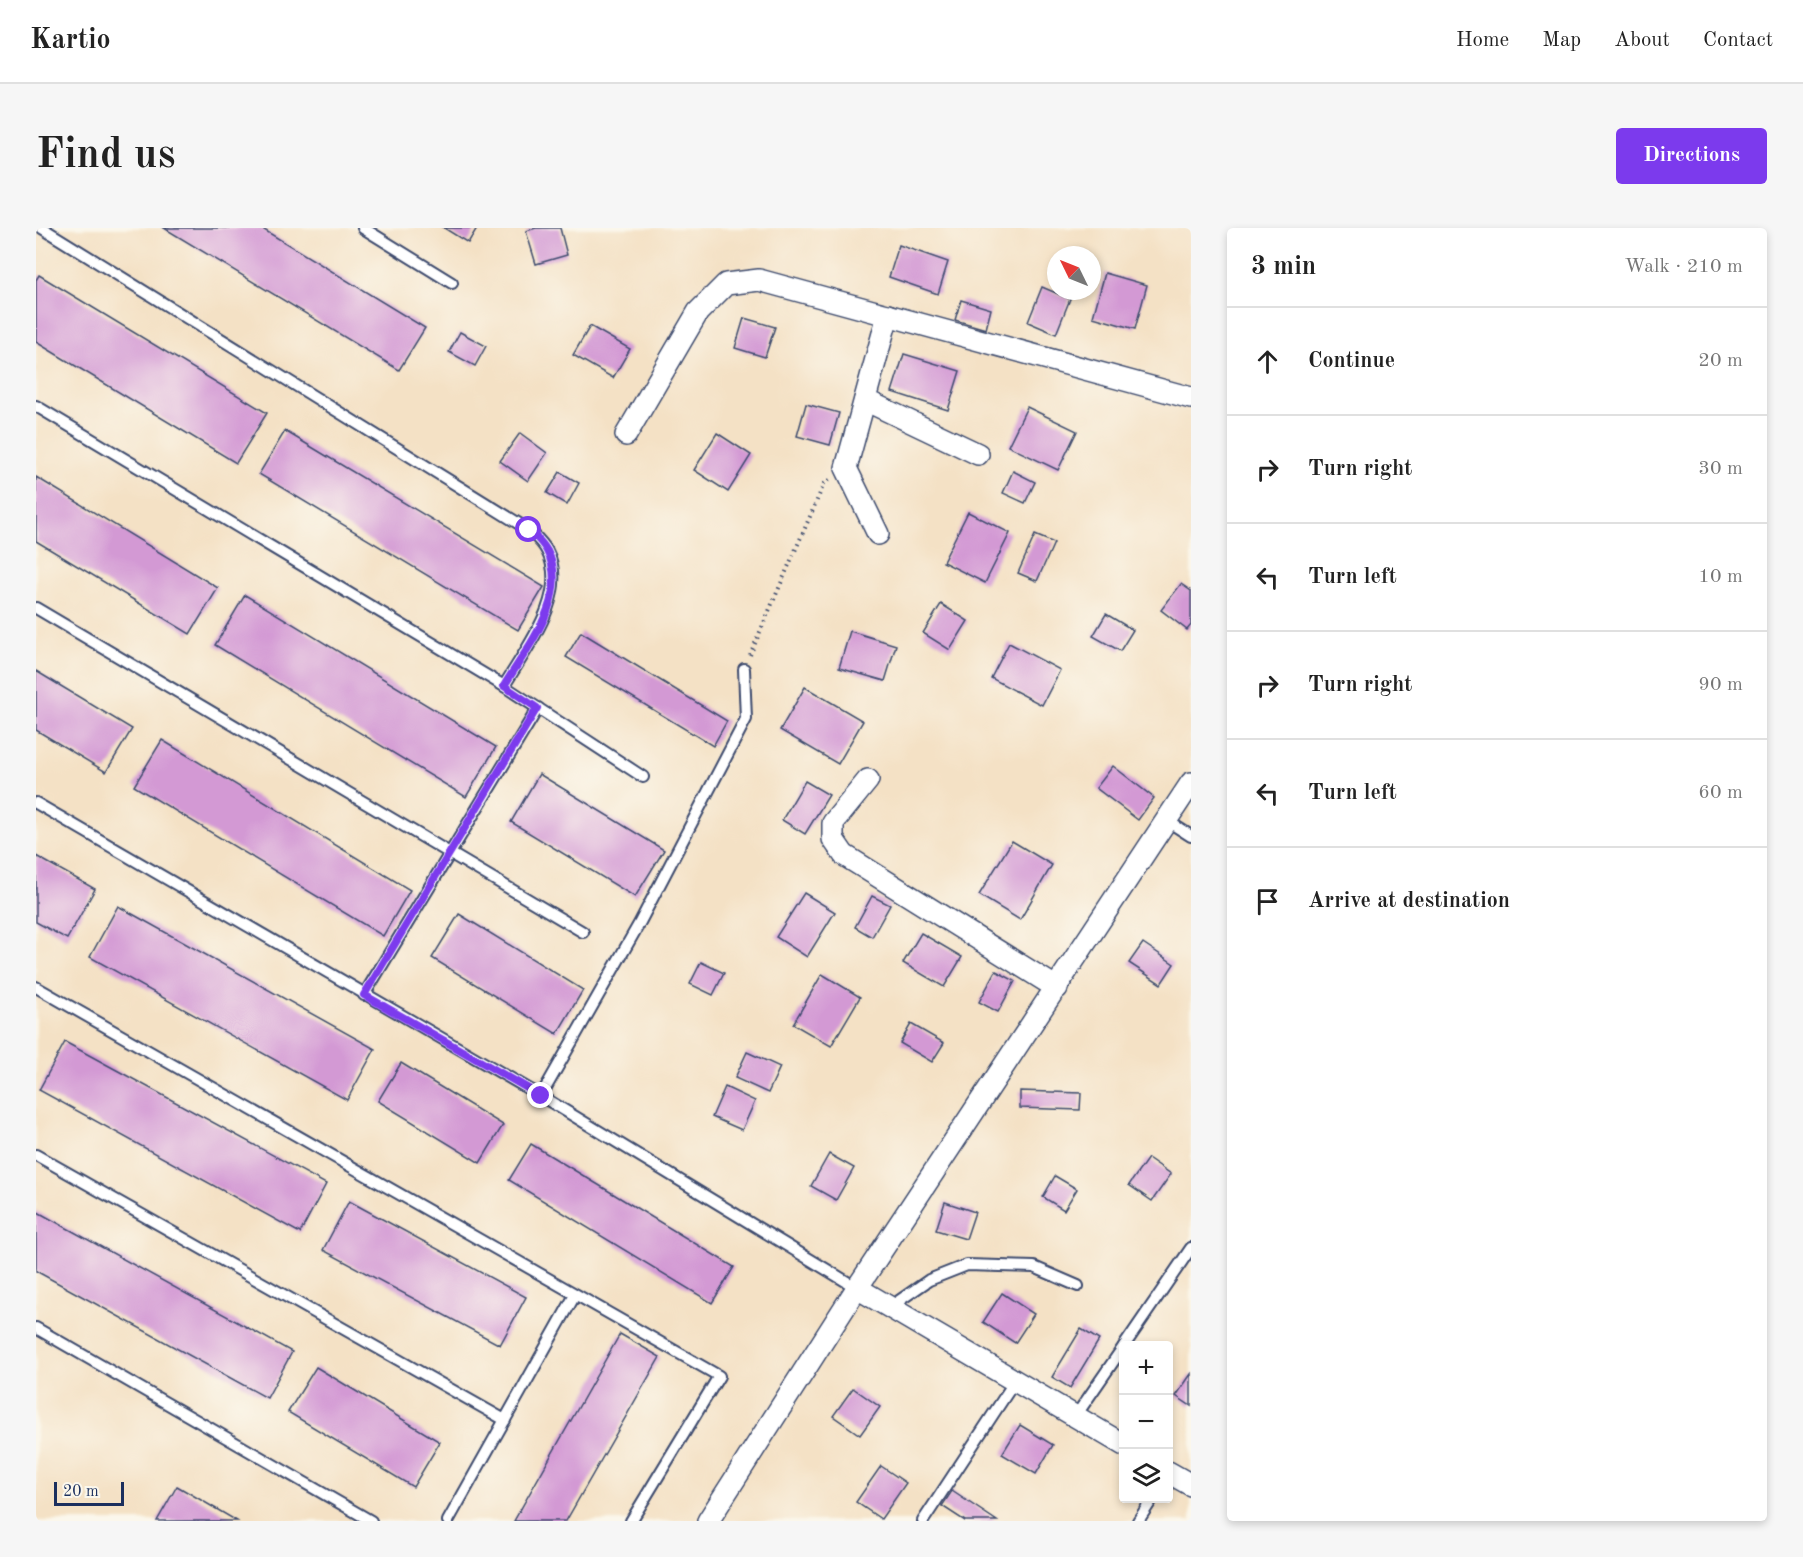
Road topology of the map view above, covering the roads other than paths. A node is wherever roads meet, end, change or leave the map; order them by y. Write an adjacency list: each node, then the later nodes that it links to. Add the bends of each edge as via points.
1 (42, 228): 13 (lane, via 529,530 547,552 553,582 547,614)
2 (363, 228): 3 (lane)
3 (452, 283)
4 (888, 315): 5 (street); 6 (street); 8 (street, via 759,280 726,284 698,312)
5 (1191, 398)
6 (865, 400): 9 (street); 10 (street, via 846,468)
7 (36, 406): 13 (lane)
8 (626, 435)
9 (978, 454)
10 (878, 534)
11 (36, 608): 21 (lane)
12 (744, 669): 26 (lane, via 746,719 639,924)
13 (504, 686): 14 (lane)
14 (537, 708): 15 (lane); 21 (lane)
15 (643, 777)
16 (868, 780): 24 (street, via 833,824 833,839 844,855)
17 (1191, 783): 19 (street)
18 (36, 803): 25 (lane)
19 (1166, 820): 20 (lane); 24 (street)
20 (1191, 836)
21 (450, 853): 22 (lane); 25 (lane)
22 (584, 932)
23 (36, 987): 31 (lane)
24 (1057, 988): 30 (street)
25 (364, 995): 26 (lane)
26 (541, 1096): 30 (lane)
27 (36, 1155): 38 (lane)
28 (1191, 1248): 34 (lane)
29 (1078, 1286): 32 (lane, via 1034,1267 967,1265 929,1280)
30 (858, 1288): 32 (street); 46 (street)
31 (575, 1295): 38 (lane); 45 (lane, via 719,1376)
32 (890, 1307): 36 (street)
33 (36, 1328): 43 (lane)
34 (1127, 1341)
35 (1119, 1353): 37 (lane)
36 (1015, 1381): 37 (street); 47 (lane)
37 (1075, 1417): 39 (street)
38 (505, 1420): 44 (lane)
39 (1119, 1442)
40 (1173, 1475): 41 (street)
41 (1191, 1485)
42 (1150, 1503): 48 (lane)
43 (371, 1521)
44 (448, 1521)
45 (631, 1521)
46 (708, 1521)
47 (923, 1521)
48 (1138, 1521)

